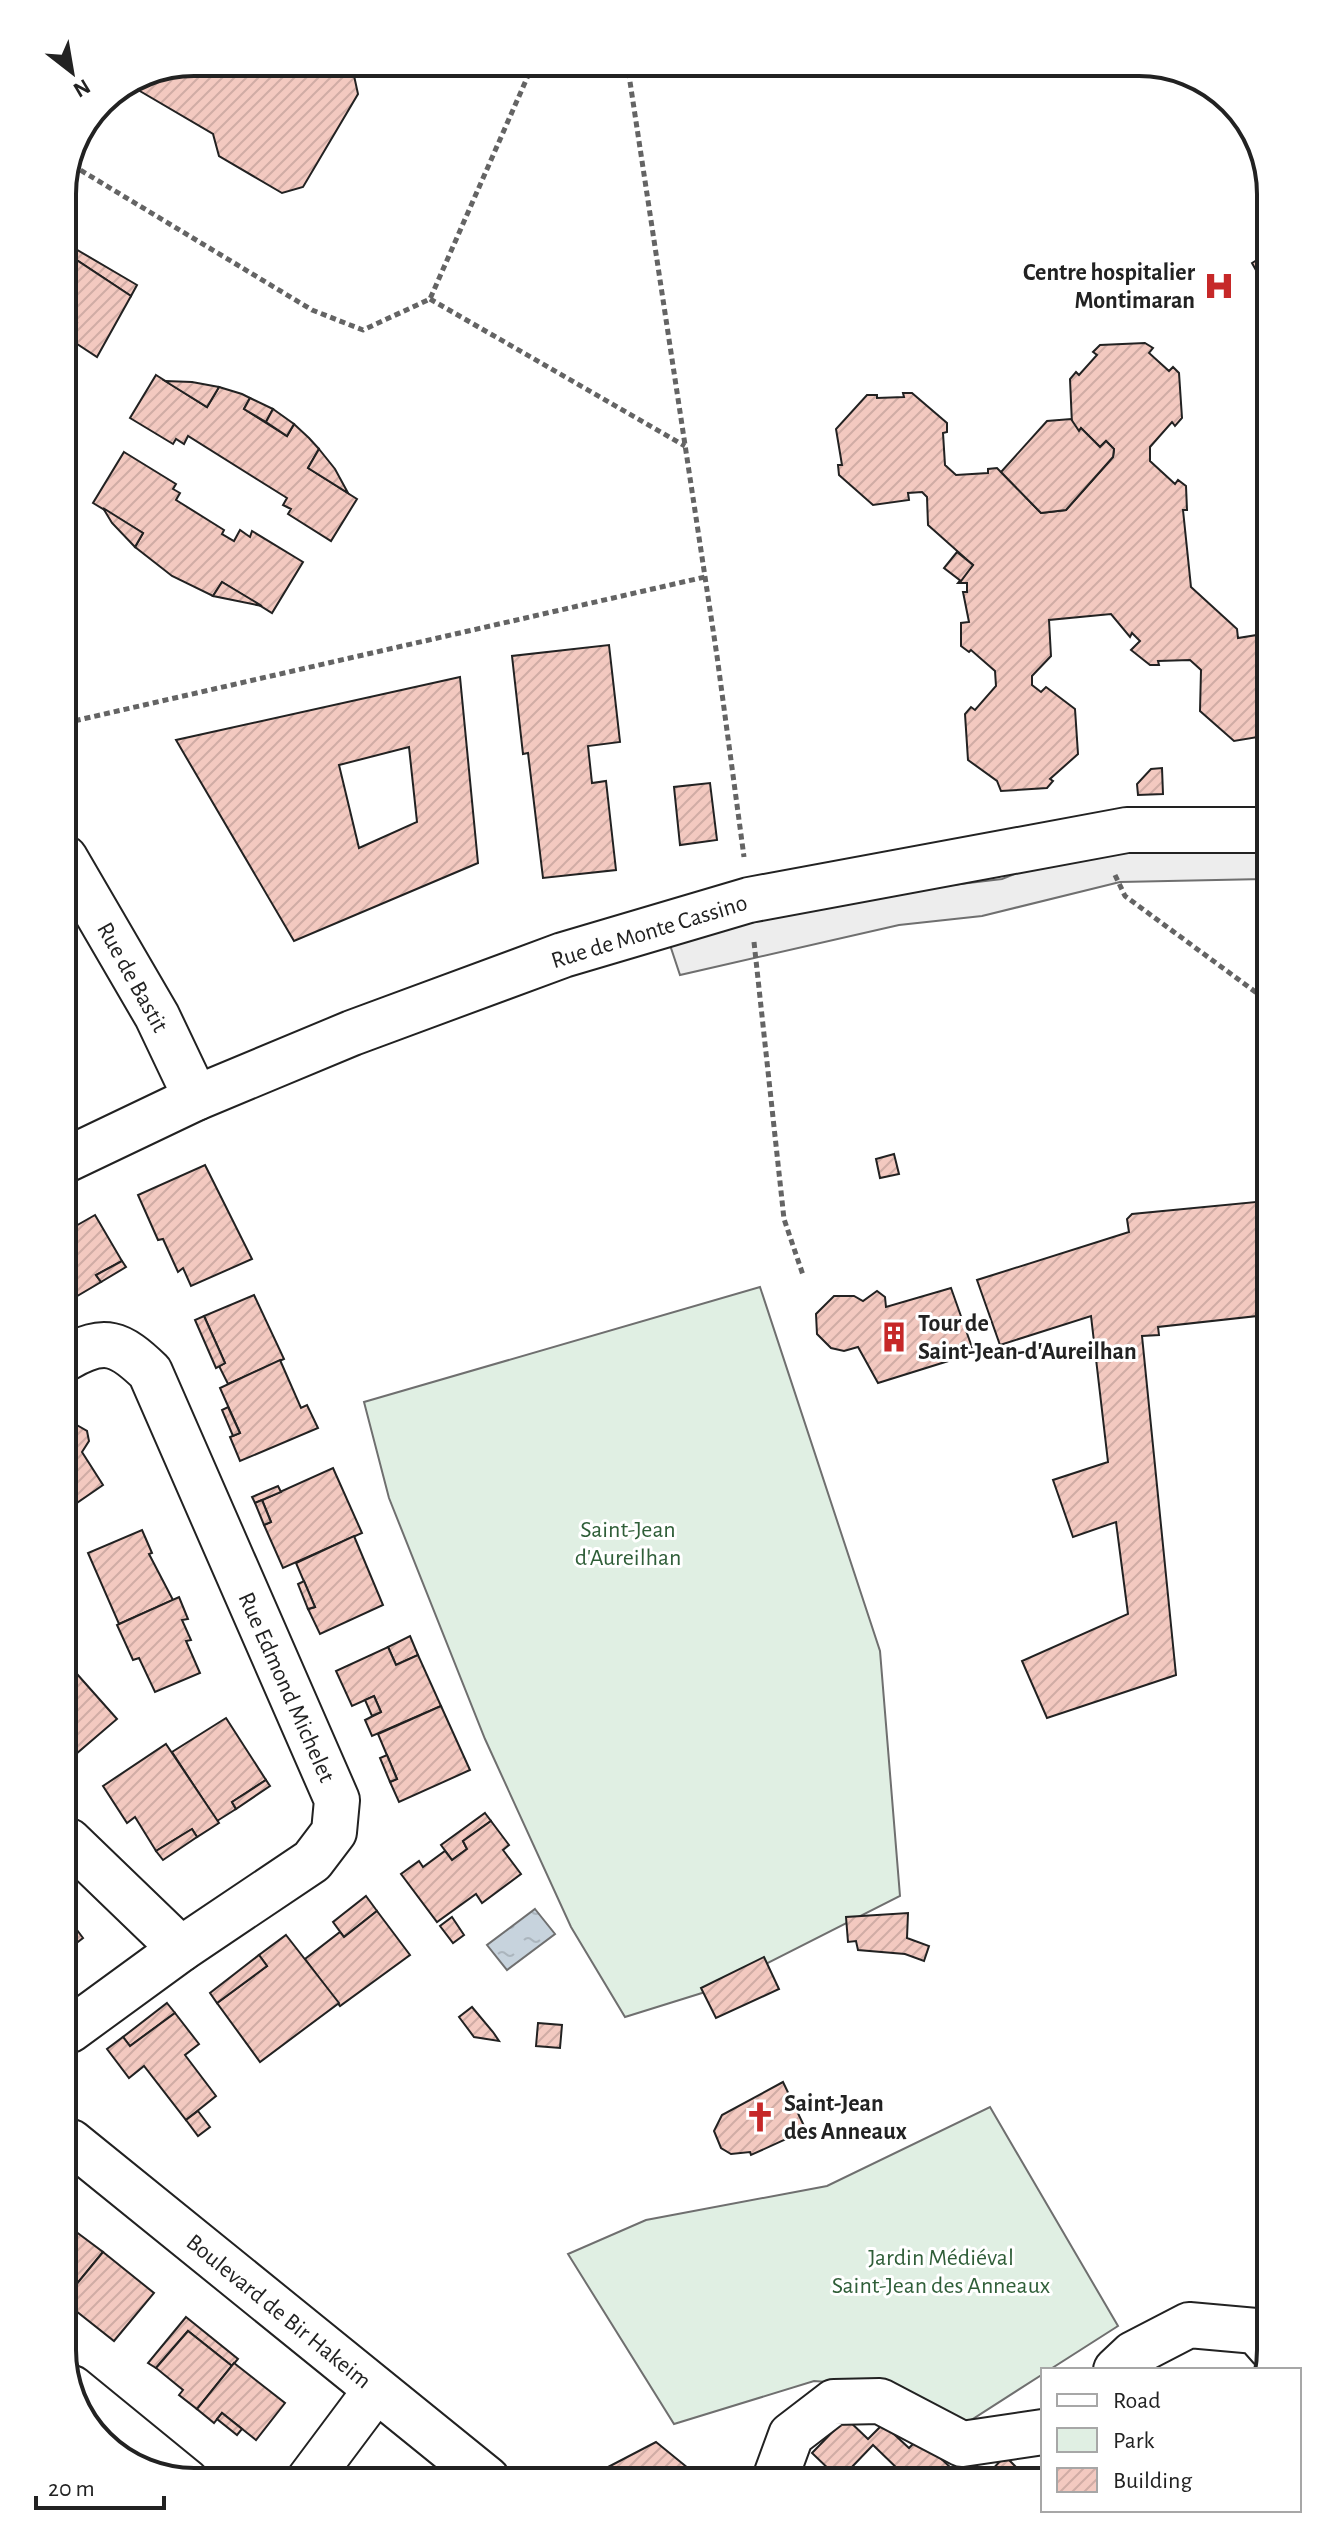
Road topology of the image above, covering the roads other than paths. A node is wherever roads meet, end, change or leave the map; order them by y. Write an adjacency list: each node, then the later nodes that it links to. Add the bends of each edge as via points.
1 (1257, 830): 3 (street, Rue de Monte Cassino, via 1127,830 749,900 563,955)
2 (76, 877): 3 (street, Rue de Bastit, via 157,1016)
3 (196, 1098): 4 (street, Rue de Monte Cassino)
4 (76, 1155)
5 (76, 1353): 7 (street, Rue Edmond Michelet, via 91,1344 127,1349 150,1372 337,1800 334,1832 312,1861)
6 (76, 1848): 7 (street)
7 (181, 1949): 8 (street, Rue Edmond Michelet)
8 (76, 2026)
9 (76, 2146): 12 (street, Boulevard de Bir Hakeim)
10 (1257, 2332): 11 (street, via 1189,2325 1133,2354)
11 (1118, 2368)
12 (376, 2390): 16 (street); 17 (street, Boulevard de Bir Hakeim)
13 (88, 2401): 15 (street)
14 (1041, 2432): 18 (street, via 962,2444 880,2401 834,2402 791,2435)
15 (166, 2465)
16 (318, 2468)
17 (473, 2468)
18 (779, 2468)

